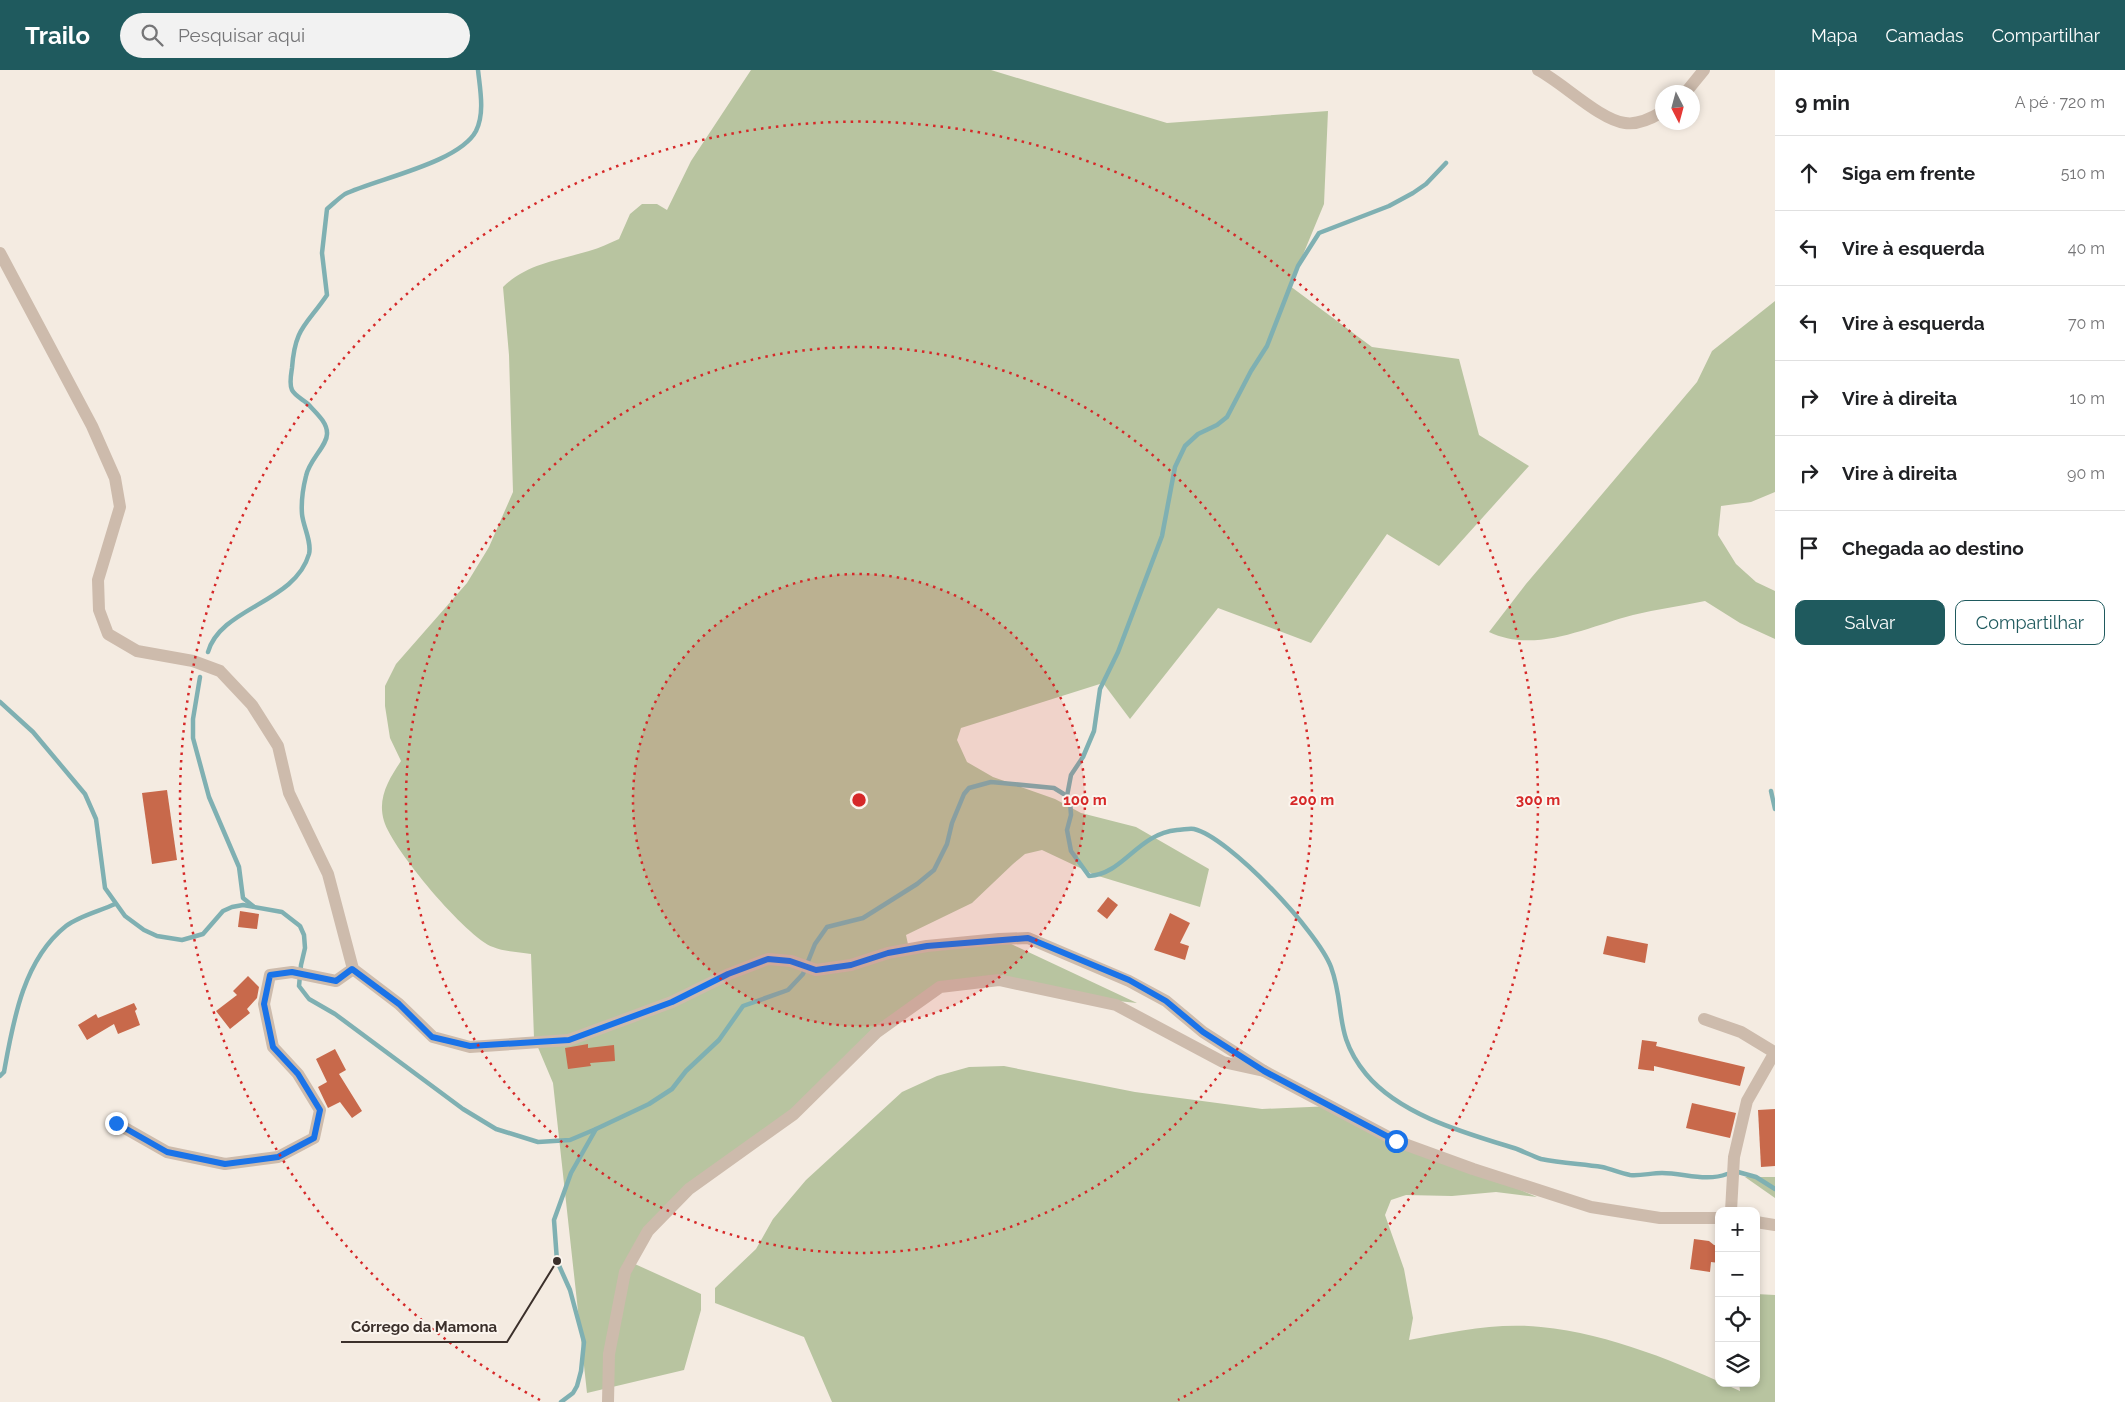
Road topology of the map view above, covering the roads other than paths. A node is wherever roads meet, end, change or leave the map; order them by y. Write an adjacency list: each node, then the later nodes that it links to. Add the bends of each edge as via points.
1 (1538, 70): 4 (street, via 1608,118 1626,123)
2 (1704, 70): 3 (street)
3 (1692, 85)
4 (1655, 115)
5 (0, 253): 6 (street)
6 (5, 272): 7 (street, via 59,362 115,478 120,507 98,580 99,610 108,634 138,651 193,661 220,671 252,705 278,746 289,792 328,874)
7 (352, 969): 10 (street, via 399,1004 432,1037 470,1046 569,1040 672,1002 728,974 768,959 797,963 816,970 851,965 888,953 927,946 1028,938 1129,980 1166,1001 1203,1032); 11 (street, via 336,981 292,972 270,975 264,1004 273,1047 298,1074 320,1110 314,1138 278,1157 225,1164 167,1152)
8 (1704, 1019): 9 (street, via 1741,1032)
9 (1774, 1052): 12 (street, via 1747,1101 1734,1157)
10 (1264, 1071): 13 (street, via 1396,1141 1482,1172 1592,1207 1660,1218); 16 (street, via 1223,1062 1116,1005 999,980 940,987 877,1032 794,1114 689,1189 648,1230 625,1272 610,1354)
11 (116, 1123)
12 (1731, 1207)
13 (1715, 1218)
14 (1760, 1223): 15 (street)
15 (1775, 1225)
16 (608, 1402)

